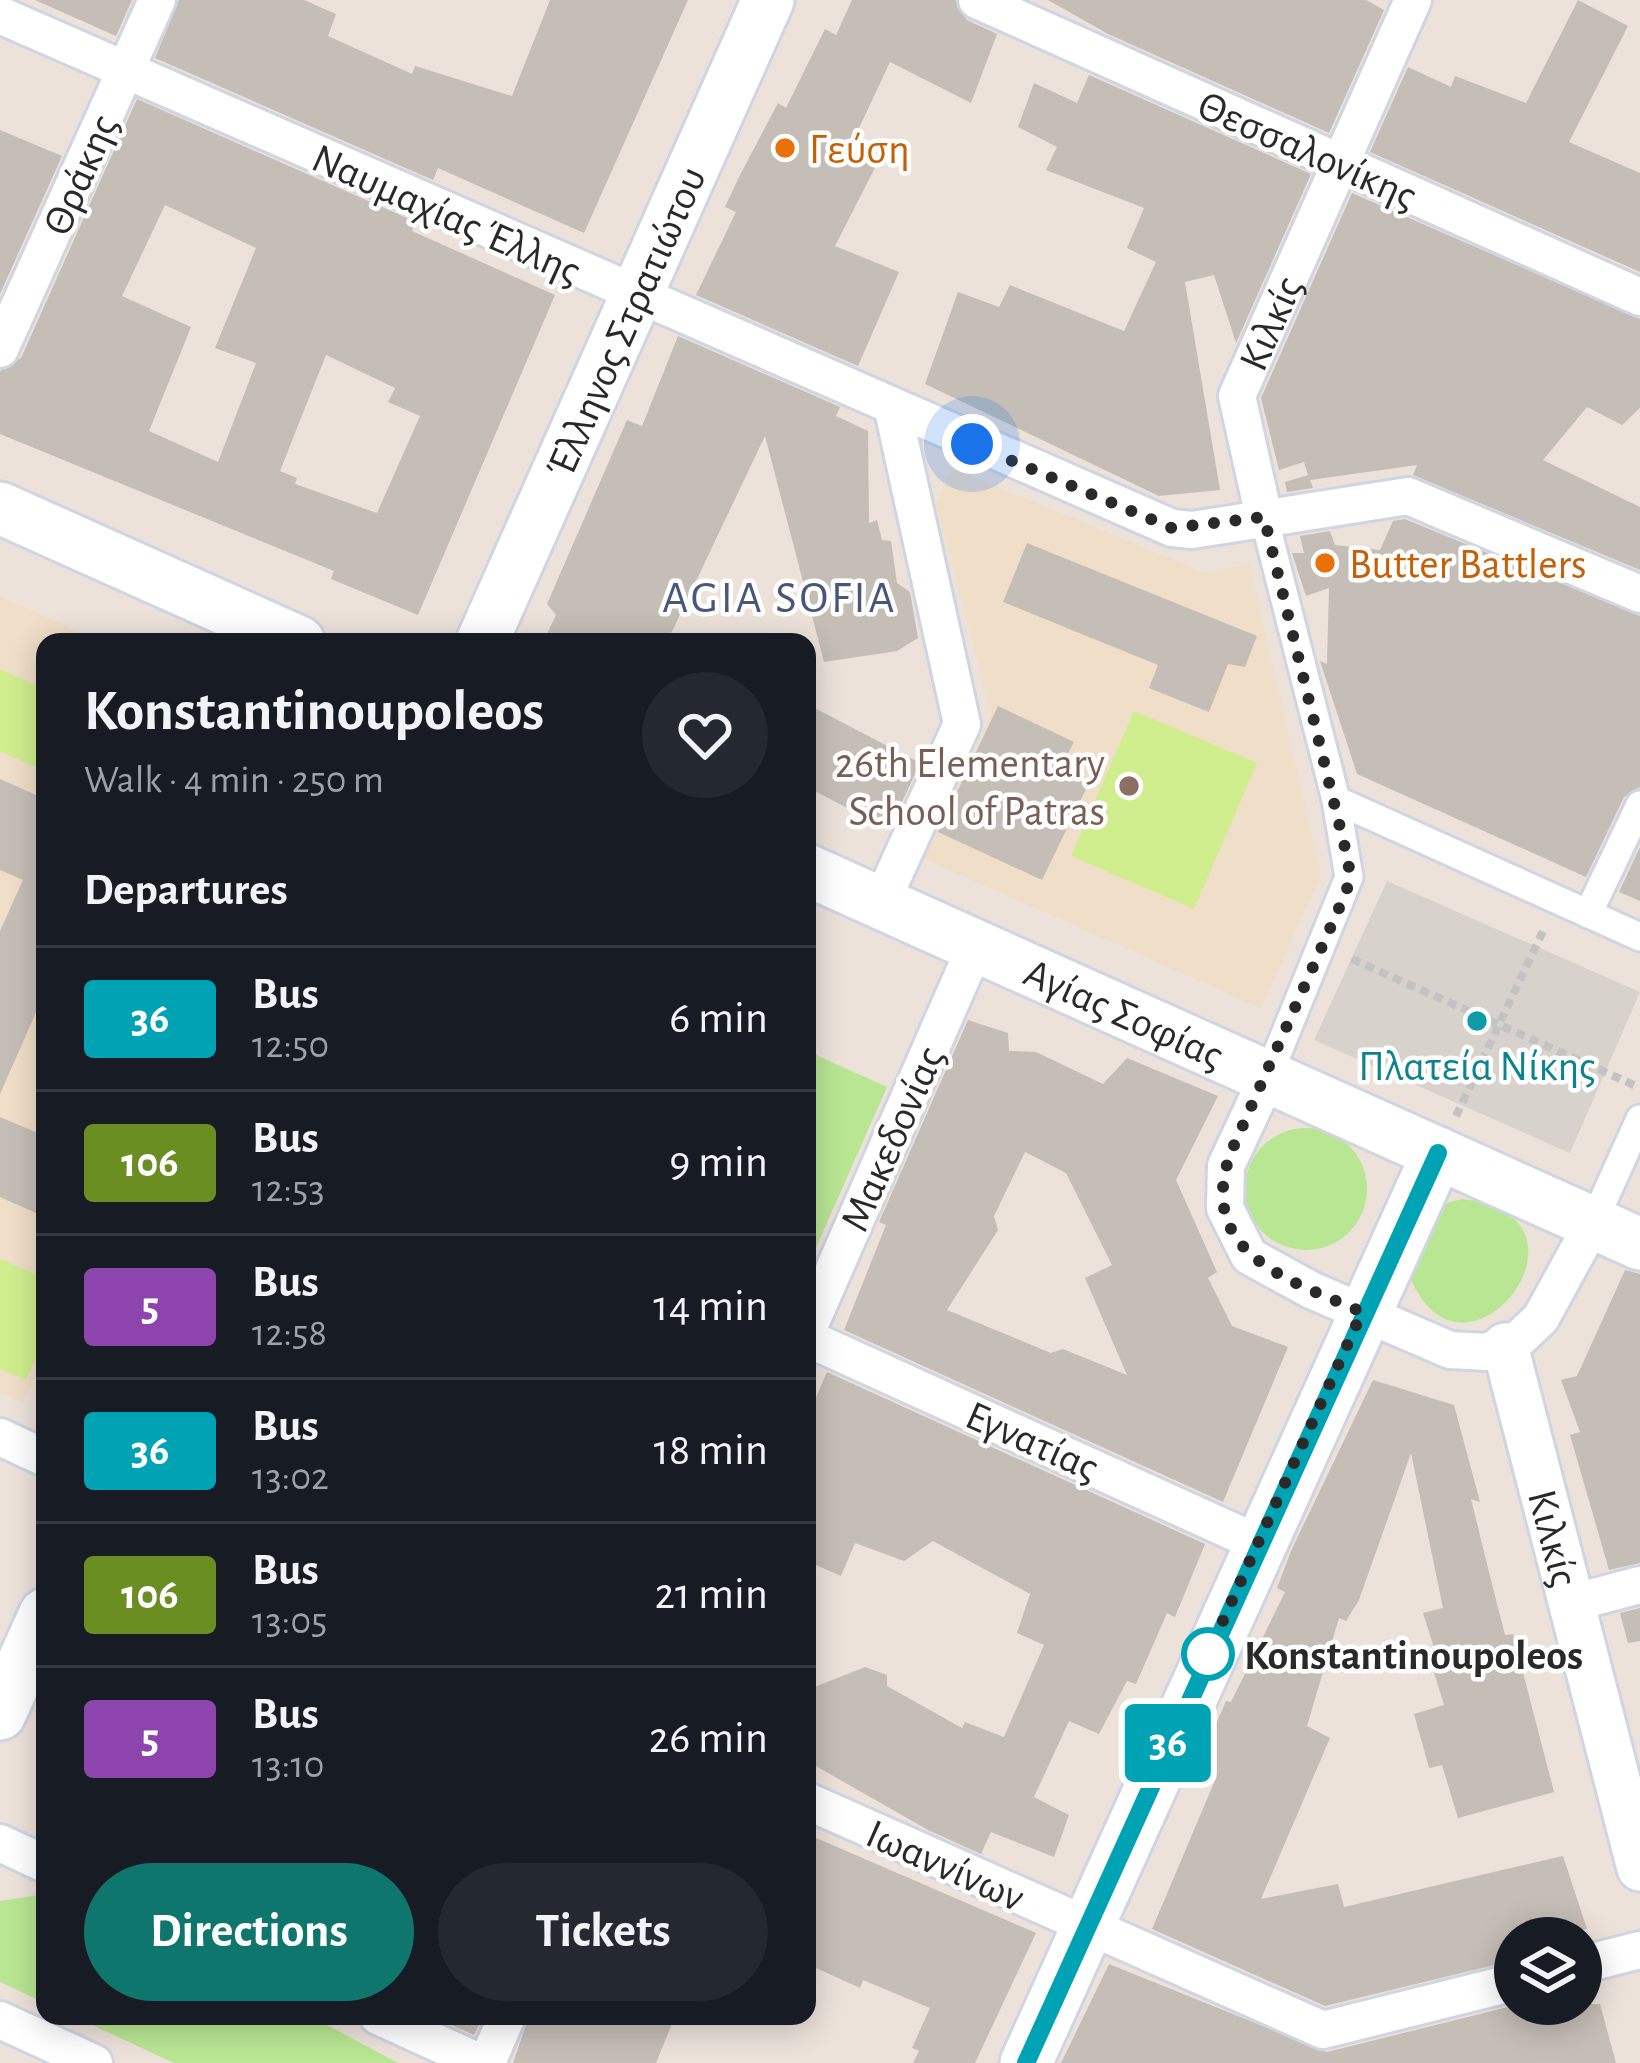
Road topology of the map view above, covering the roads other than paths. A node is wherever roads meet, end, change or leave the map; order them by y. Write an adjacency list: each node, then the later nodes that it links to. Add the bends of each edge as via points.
1 (158, 0): 6 (street, Θράκης)
2 (768, 0): 8 (main road, Έλληνος Στρατιώτου)
3 (977, 0): 7 (street, Θεσσαλονίκης)
4 (1413, 0): 7 (street, Κιλκίς)
5 (0, 15): 6 (street, Ναυμαχίας Έλλης)
6 (125, 72): 8 (street, Ναυμαχίας Έλλης); 10 (street, Θράκης)
7 (1340, 164): 9 (street, Θεσσαλονίκης); 13 (street, Κιλκίς, via 1237,396)
8 (633, 295): 11 (street, Ναυμαχίας Έλλης); 16 (main road, Έλληνος Στρατιώτου)
9 (1640, 297)
10 (0, 349)
11 (892, 410): 13 (street, Ναυμαχίας Έλλης, via 1172,528); 20 (street, via 962,724)
12 (0, 508): 15 (main road)
13 (1264, 517): 14 (street, Ναυμαχίας Έλλης, via 1408,496); 17 (street, Κιλκίς)
14 (1640, 594)
15 (278, 633)
16 (486, 633)
17 (1336, 800): 21 (street); 24 (street, Κιλκίς, via 1349,878)
18 (1640, 805): 21 (street)
19 (816, 874): 20 (main road, Αγίας Σοφίας)
20 (881, 903): 23 (main road, Αγίας Σοφίας)
21 (1588, 914): 22 (street)
22 (1640, 938)
23 (976, 945): 24 (main road, Αγίας Σοφίας); 30 (street, Μακεδονίας)
24 (1268, 1076): 26 (main road, Αγίας Σοφίας); 29 (street, via 1223,1177 1234,1237 1263,1266)
25 (1640, 1119): 27 (street)
26 (1438, 1153): 27 (main road, Αγίας Σοφίας); 29 (main road)
27 (1593, 1223): 28 (main road, Αγίας Σοφίας); 32 (street, via 1541,1318)
28 (1640, 1244)
29 (1362, 1312): 32 (street, via 1450,1351); 35 (main road)
30 (816, 1313)
31 (816, 1338): 35 (street, Εγνατίας)
32 (1505, 1346): 37 (street, Κιλκίς)
33 (0, 1438): 34 (street)
34 (36, 1454)
35 (1258, 1543): 44 (main road)
36 (1640, 1585): 37 (street)
37 (1572, 1603): 43 (street, Κιλκίς)
38 (36, 1634): 39 (main road)
39 (0, 1714)
40 (816, 1805): 44 (street, Ιωαννίνων)
41 (0, 1843): 42 (street)
42 (36, 1860)
43 (1640, 1868)
44 (1086, 1927): 51 (street, Ιωαννίνων); 54 (main road)
45 (1640, 1950): 46 (street)
46 (1602, 1960)
47 (1494, 1989): 51 (street)
48 (0, 2020): 52 (street)
49 (398, 2025): 53 (street)
50 (503, 2025): 53 (street)
51 (1327, 2047)
52 (94, 2063)
53 (484, 2063)
54 (1026, 2063)

